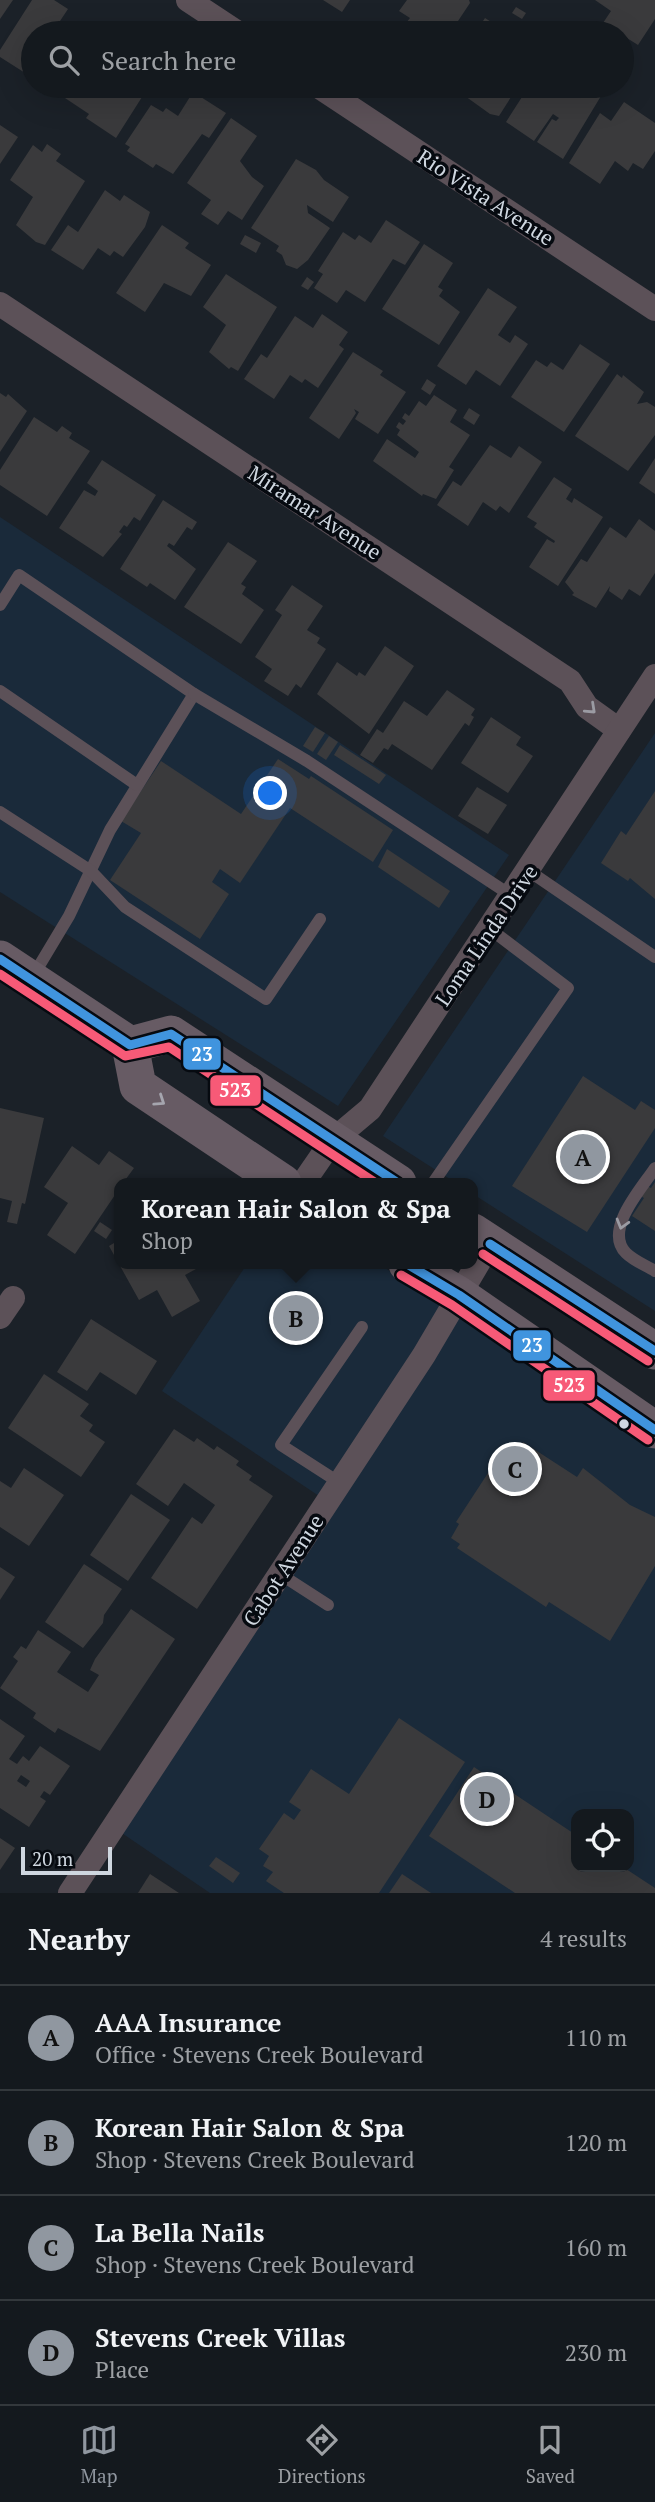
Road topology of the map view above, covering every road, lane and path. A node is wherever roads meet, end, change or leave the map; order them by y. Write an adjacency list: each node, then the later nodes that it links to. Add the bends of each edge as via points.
1 (188, 0): 2 (street)
2 (220, 21)
3 (336, 98): 5 (street, Rio Vista Avenue)
4 (0, 304): 10 (street, Miramar Avenue, one-way to 10, via 570,681 587,707)
5 (655, 309)
6 (0, 606): 9 (lane, via 19,575)
7 (655, 676): 10 (street, Loma Linda Drive)
8 (0, 691): 11 (lane)
9 (194, 694): 11 (lane); 15 (lane, via 307,761)
10 (619, 730): 14 (street, Loma Linda Drive)
11 (137, 785): 13 (lane)
12 (0, 811): 13 (lane)
13 (91, 871): 16 (lane, via 125,907 266,999); 20 (lane)
14 (529, 871): 15 (street, Loma Linda Drive); 18 (lane)
15 (512, 896): 17 (street, Loma Linda Drive)
16 (320, 919)
17 (490, 929): 22 (street, Loma Linda Drive, via 364,1116); 27 (lane, via 568,988)
18 (655, 957)
19 (0, 959): 20 (main road)
20 (31, 980): 21 (main road)
21 (130, 1045): 22 (main road, via 171,1034); 24 (main road, one-way to 24, via 138,1086)
22 (332, 1141): 25 (street, Loma Linda Drive); 26 (main road)
23 (655, 1168): 31 (lane, one-way to 31, via 626,1212 619,1237 623,1251)
24 (276, 1178)
25 (306, 1178)
26 (390, 1178)
27 (436, 1178)
28 (481, 1238): 34 (main road)
29 (415, 1269): 32 (main road)
30 (469, 1269): 32 (street, Cabot Avenue)
31 (655, 1271)
32 (459, 1295): 35 (main road); 36 (street, Cabot Avenue)
33 (362, 1327): 36 (lane, via 281,1445)
34 (655, 1352)
35 (655, 1430)
36 (340, 1483): 37 (street, Cabot Avenue)
37 (280, 1574): 38 (lane); 39 (street, Cabot Avenue)
38 (328, 1605)
39 (70, 1893)

